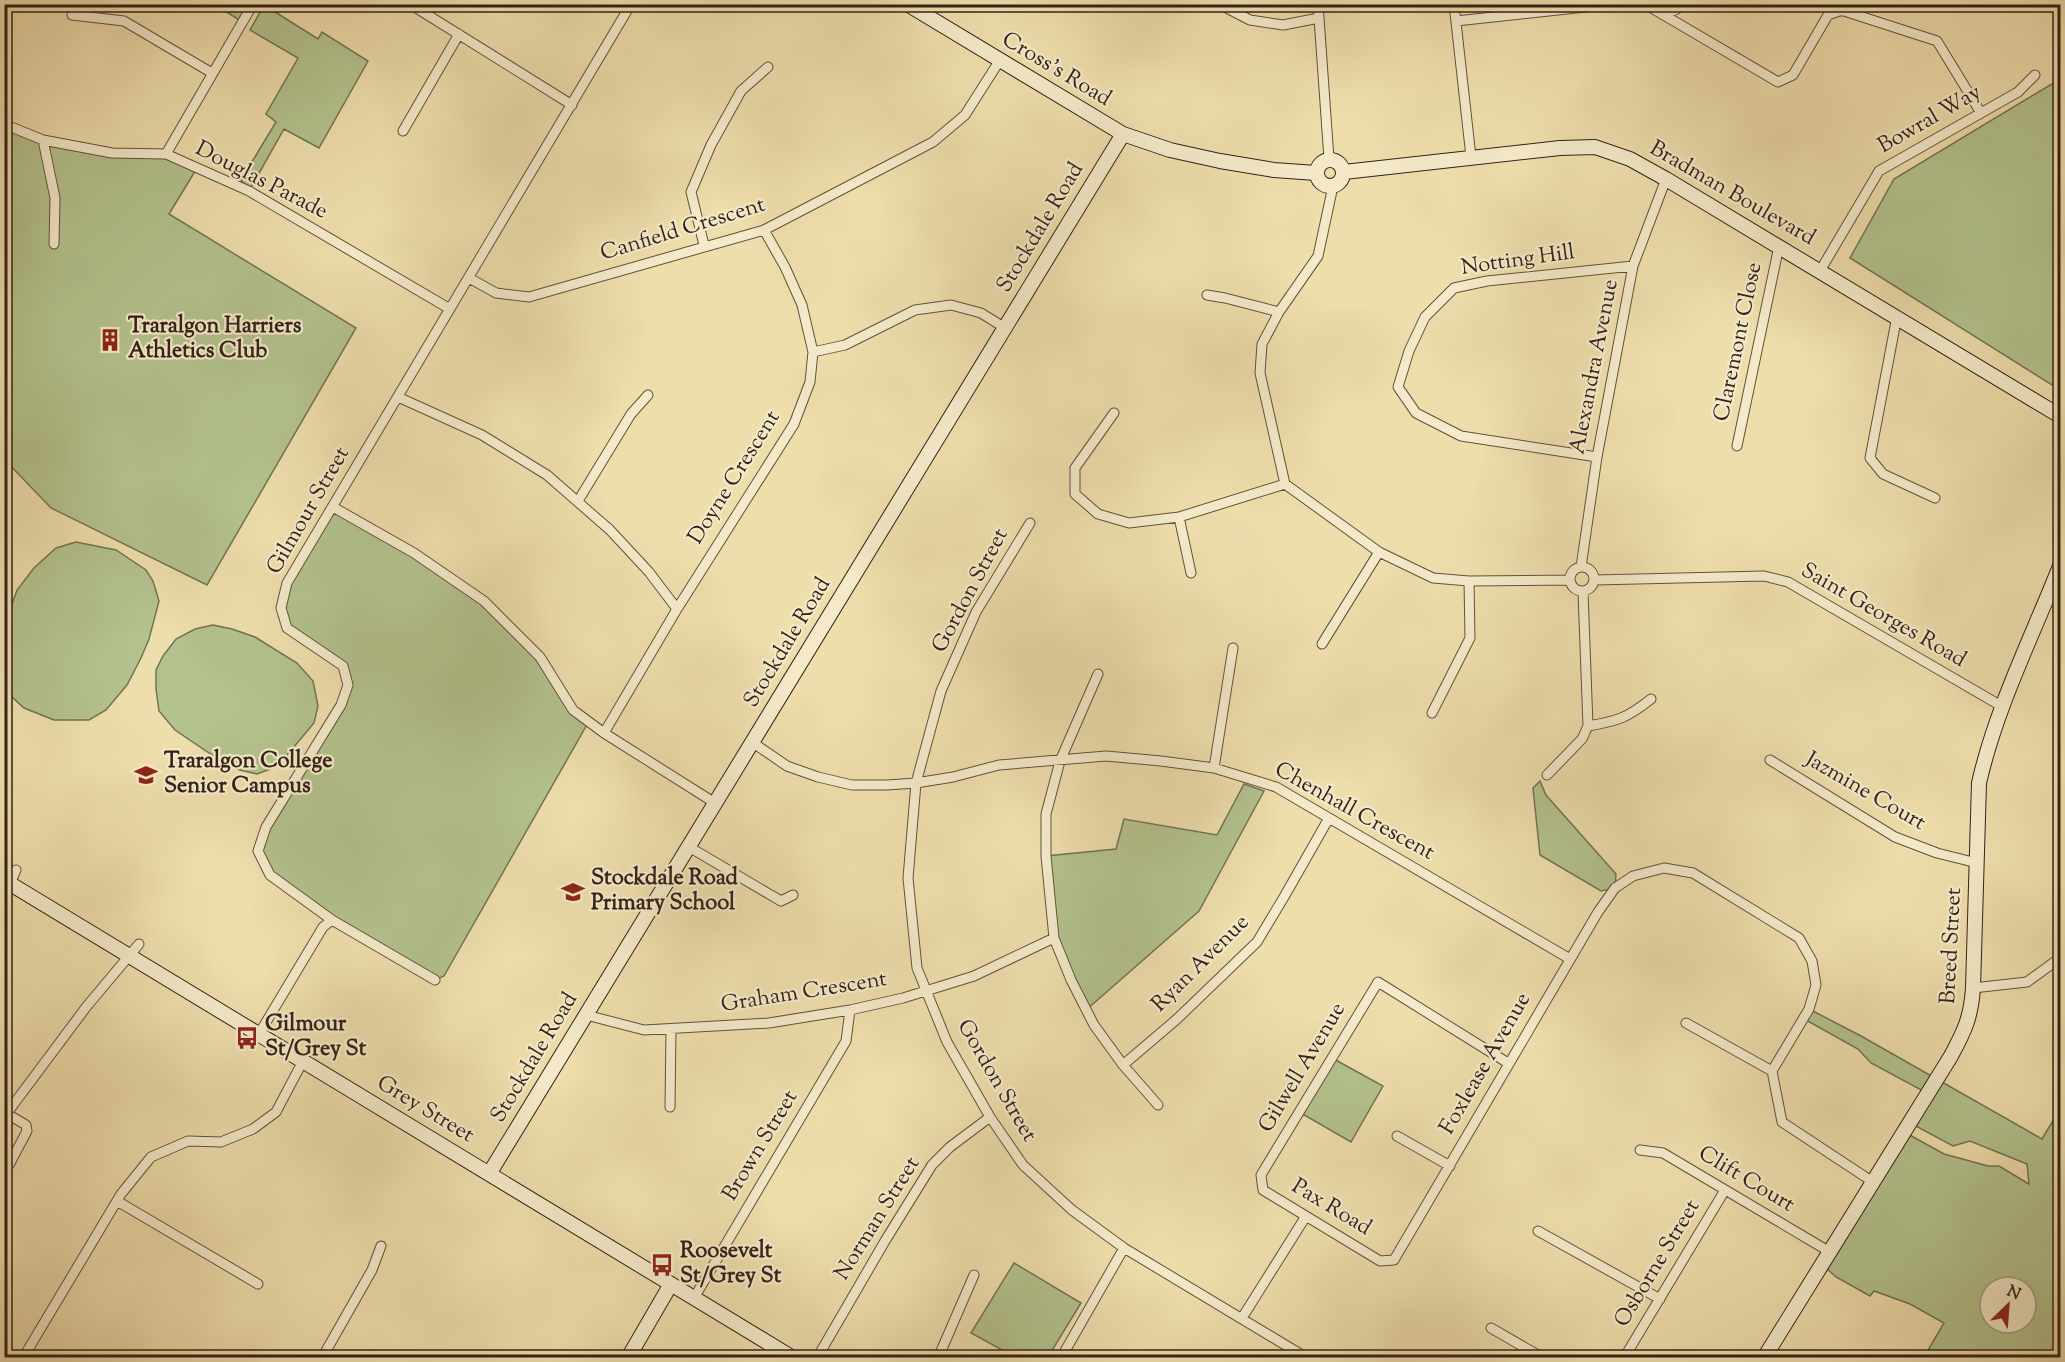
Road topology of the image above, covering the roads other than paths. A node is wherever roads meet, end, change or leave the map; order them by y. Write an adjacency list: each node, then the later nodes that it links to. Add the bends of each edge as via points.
1 (253, 4): 18 (street)
2 (410, 4): 15 (street)
3 (631, 4): 20 (street, Gilmour Street)
4 (907, 4): 16 (street, Cross's Road)
5 (1219, 4): 13 (street, via 1250,20 1283,25)
6 (1318, 4): 13 (street)
7 (1454, 4): 14 (street)
8 (1613, 4): 14 (street)
9 (1645, 4): 12 (street)
10 (1680, 4): 12 (street)
11 (72, 15): 18 (street, via 124,21)
12 (1663, 15): 21 (street, via 1778,82 1793,75 1828,15 1844,11 1937,41)
13 (1319, 18): 28 (street)
14 (1456, 21): 27 (street)
15 (459, 34): 20 (street); 23 (street)
16 (1000, 60): 24 (street, Cross's Road); 33 (street, Canfield Crescent, via 965,115 933,142)
17 (768, 67): 35 (street, via 741,90 691,192)
18 (212, 73): 26 (street)
19 (2035, 75): 21 (street, Bowral Way, via 2018,92)
20 (572, 105): 39 (street, Gilmour Street)
21 (1981, 113): 38 (street, Bowral Way, via 1879,171)
22 (4, 124): 25 (street, Douglas Parade)
23 (403, 131)
24 (1123, 134): 29 (street, via 1220,161); 44 (street, Stockdale Road)
25 (43, 140): 26 (street, Douglas Parade, via 112,153); 34 (street, via 55,198)
26 (166, 154): 41 (street, Douglas Parade, via 249,191)
27 (1471, 157): 30 (street, Bradman Boulevard); 31 (street, Bradman Boulevard, via 1596,147 1630,159)
28 (1329, 159): 29 (street, via 1320,163); 30 (street, via 1339,163)
29 (1316, 172): 32 (street, via 1322,184)
30 (1344, 172): 32 (street, via 1341,181)
31 (1666, 179): 36 (street, Bradman Boulevard); 37 (street, Alexandra Avenue)
32 (1333, 186): 42 (street, via 1318,256)
33 (764, 230): 35 (street, Canfield Crescent); 45 (street, Doyne Crescent, via 802,305)
34 (54, 244)
35 (705, 245): 39 (street, Canfield Crescent, via 529,297 496,293)
36 (1779, 246): 38 (street, Bradman Boulevard); 50 (street, Claremont Close)
37 (1634, 266): 51 (street, Alexandra Avenue); 51 (street, Notting Hill, via 1454,288 1425,317 1398,387 1416,413 1461,436)
38 (1820, 271): 43 (street, Bradman Boulevard)
39 (469, 278): 41 (street, Gilmour Street)
40 (1207, 295): 42 (street)
41 (450, 309): 47 (street, Gilmour Street)
42 (1279, 312): 52 (street, via 1262,344 1260,373)
43 (1897, 316): 49 (street, Bradman Boulevard); 53 (street, via 1870,458 1883,474)
44 (1005, 328): 45 (street, via 981,313 942,306 915,310 845,345); 75 (street, Stockdale Road)
45 (813, 352): 66 (street, Doyne Crescent, via 810,382 794,424)
46 (648, 395): 54 (street, via 631,414)
47 (398, 397): 54 (street, via 482,435 547,475); 55 (street, Gilmour Street)
48 (1114, 413): 56 (street, via 1075,468 1075,494 1098,514 1129,523)
49 (2061, 416)
50 (1737, 446)
51 (1597, 457): 60 (street, Alexandra Avenue)
52 (1285, 484): 56 (street); 58 (street)
53 (1935, 498)
54 (578, 501): 66 (street, via 641,563)
55 (333, 507): 74 (street, via 414,553 484,601 540,657 573,710); 88 (street, Gilmour Street, via 287,583 281,608 287,628 342,666 348,685 342,705 266,827 258,851 270,875)
56 (1179, 517): 61 (street)
57 (1030, 523): 80 (street, Gordon Street, via 976,612 941,691)
58 (1379, 552): 64 (street, via 1434,578); 67 (street)
59 (2061, 566): 71 (street, Breed Street)
60 (1581, 567): 62 (street, via 1573,571); 63 (street, via 1589,569)
61 (1191, 573)
62 (1570, 579): 64 (street); 65 (street, via 1572,587)
63 (1595, 580): 65 (street); 71 (street, Saint Georges Road, via 1764,576 1788,582)
64 (1469, 581): 72 (street, via 1470,638)
65 (1583, 592): 73 (street)
66 (677, 609): 74 (street, Doyne Crescent)
67 (1322, 644)
68 (1233, 648): 78 (street)
69 (1098, 674): 77 (street)
70 (1651, 699): 73 (street, via 1631,715)
71 (2003, 707): 84 (street, Breed Street, via 1979,783)
72 (1432, 713)
73 (1588, 726): 79 (street, via 1582,739)
74 (604, 733): 81 (street)
75 (752, 742): 80 (street, Chenhall Crescent, via 787,766 818,777 852,785); 81 (street, Stockdale Road)
76 (1770, 760): 84 (street, Jazmine Court, via 1894,837)
77 (1060, 761): 78 (street, Chenhall Crescent, via 1106,756); 80 (street, Chenhall Crescent, via 999,765); 89 (street, via 1046,814)
78 (1214, 768): 82 (street, Chenhall Crescent, via 1276,787)
79 (1547, 775)
80 (916, 783): 96 (street, Gordon Street, via 908,878 916,968)
81 (715, 803): 83 (street, Stockdale Road)
82 (1329, 818): 93 (street, Chenhall Crescent); 104 (street, Ryan Avenue, via 1257,942)
83 (689, 847): 87 (street, via 780,901); 98 (street, Stockdale Road)
84 (1977, 863): 95 (street, Breed Street)
85 (16, 870): 86 (street)
86 (7, 882): 91 (street, Grey Street)
87 (793, 895)
88 (332, 920): 94 (street); 101 (street, via 324,927)
89 (1054, 938): 96 (street, Graham Crescent, via 974,976); 104 (street, via 1094,1025)
90 (139, 944): 91 (street)
91 (129, 956): 101 (street, Grey Street); 108 (street)
92 (2061, 958): 95 (street, via 2027,982)
93 (1570, 959): 103 (street, Foxlease Avenue); 105 (street, Foxlease Avenue, via 1615,888 1633,876 1664,868 1693,873 1799,938 1812,961 1816,985 1809,1009)
94 (435, 980)
95 (1973, 988): 116 (street, Breed Street, via 1965,1029)
96 (927, 990): 97 (street, Graham Crescent); 109 (street, Gordon Street, via 947,1041)
97 (850, 1010): 100 (street, Graham Crescent, via 769,1023); 128 (street, Brown Street, via 846,1041)
98 (586, 1015): 100 (street, Graham Crescent, via 644,1030); 114 (street, Stockdale Road)
99 (1686, 1023): 105 (street)
100 (671, 1029): 107 (street)
101 (259, 1035): 102 (street, Grey Street)
102 (303, 1061): 114 (street, Grey Street); 118 (street, via 276,1112 253,1129 221,1142 188,1141 151,1157)
103 (1508, 1063): 112 (street, Foxlease Avenue); 115 (street, Gilwell Avenue, via 1378,982)
104 (1123, 1065): 106 (street)
105 (1772, 1071): 116 (street, via 1782,1122)
106 (1158, 1105)
107 (670, 1107)
108 (5, 1114): 113 (street, via 27,1125 27,1131 9,1165)
109 (990, 1117): 122 (street, Gordon Street, via 1023,1165 1072,1210); 136 (street, Norman Street, via 932,1165)
110 (1397, 1136): 112 (street)
111 (1640, 1150): 117 (street, Clift Court, via 1663,1153)
112 (1450, 1166): 124 (street, Foxlease Avenue)
113 (4, 1167)
114 (489, 1174): 127 (street, Grey Street)
115 (1261, 1175): 119 (street, Pax Road, via 1263,1190)
116 (1873, 1182): 123 (street, Breed Street)
117 (1725, 1190): 123 (street, Clift Court); 129 (street, Osborne Street)
118 (117, 1201): 126 (street); 133 (street)
119 (1306, 1216): 124 (street, Pax Road, via 1380,1261); 130 (street)
120 (1539, 1231): 129 (street)
121 (381, 1246): 134 (street, via 372,1270)
122 (1124, 1248): 130 (street, Gordon Street); 138 (street)
123 (1830, 1252): 142 (street, Breed Street)
124 (1394, 1260)
125 (974, 1275): 137 (street)
126 (258, 1284)
127 (671, 1284): 128 (street, Grey Street); 135 (street)
128 (694, 1298): 132 (street, Grey Street)
129 (1660, 1299): 141 (street, Osborne Street)
130 (1242, 1318): 139 (street, Gordon Street)
131 (1491, 1328): 140 (street)
132 (787, 1356)
133 (23, 1358)
134 (322, 1358)
135 (628, 1358)
136 (818, 1358)
137 (938, 1358)
138 (1061, 1358)
139 (1307, 1358)
140 (1543, 1358)
141 (1624, 1358)
142 (1764, 1358)

